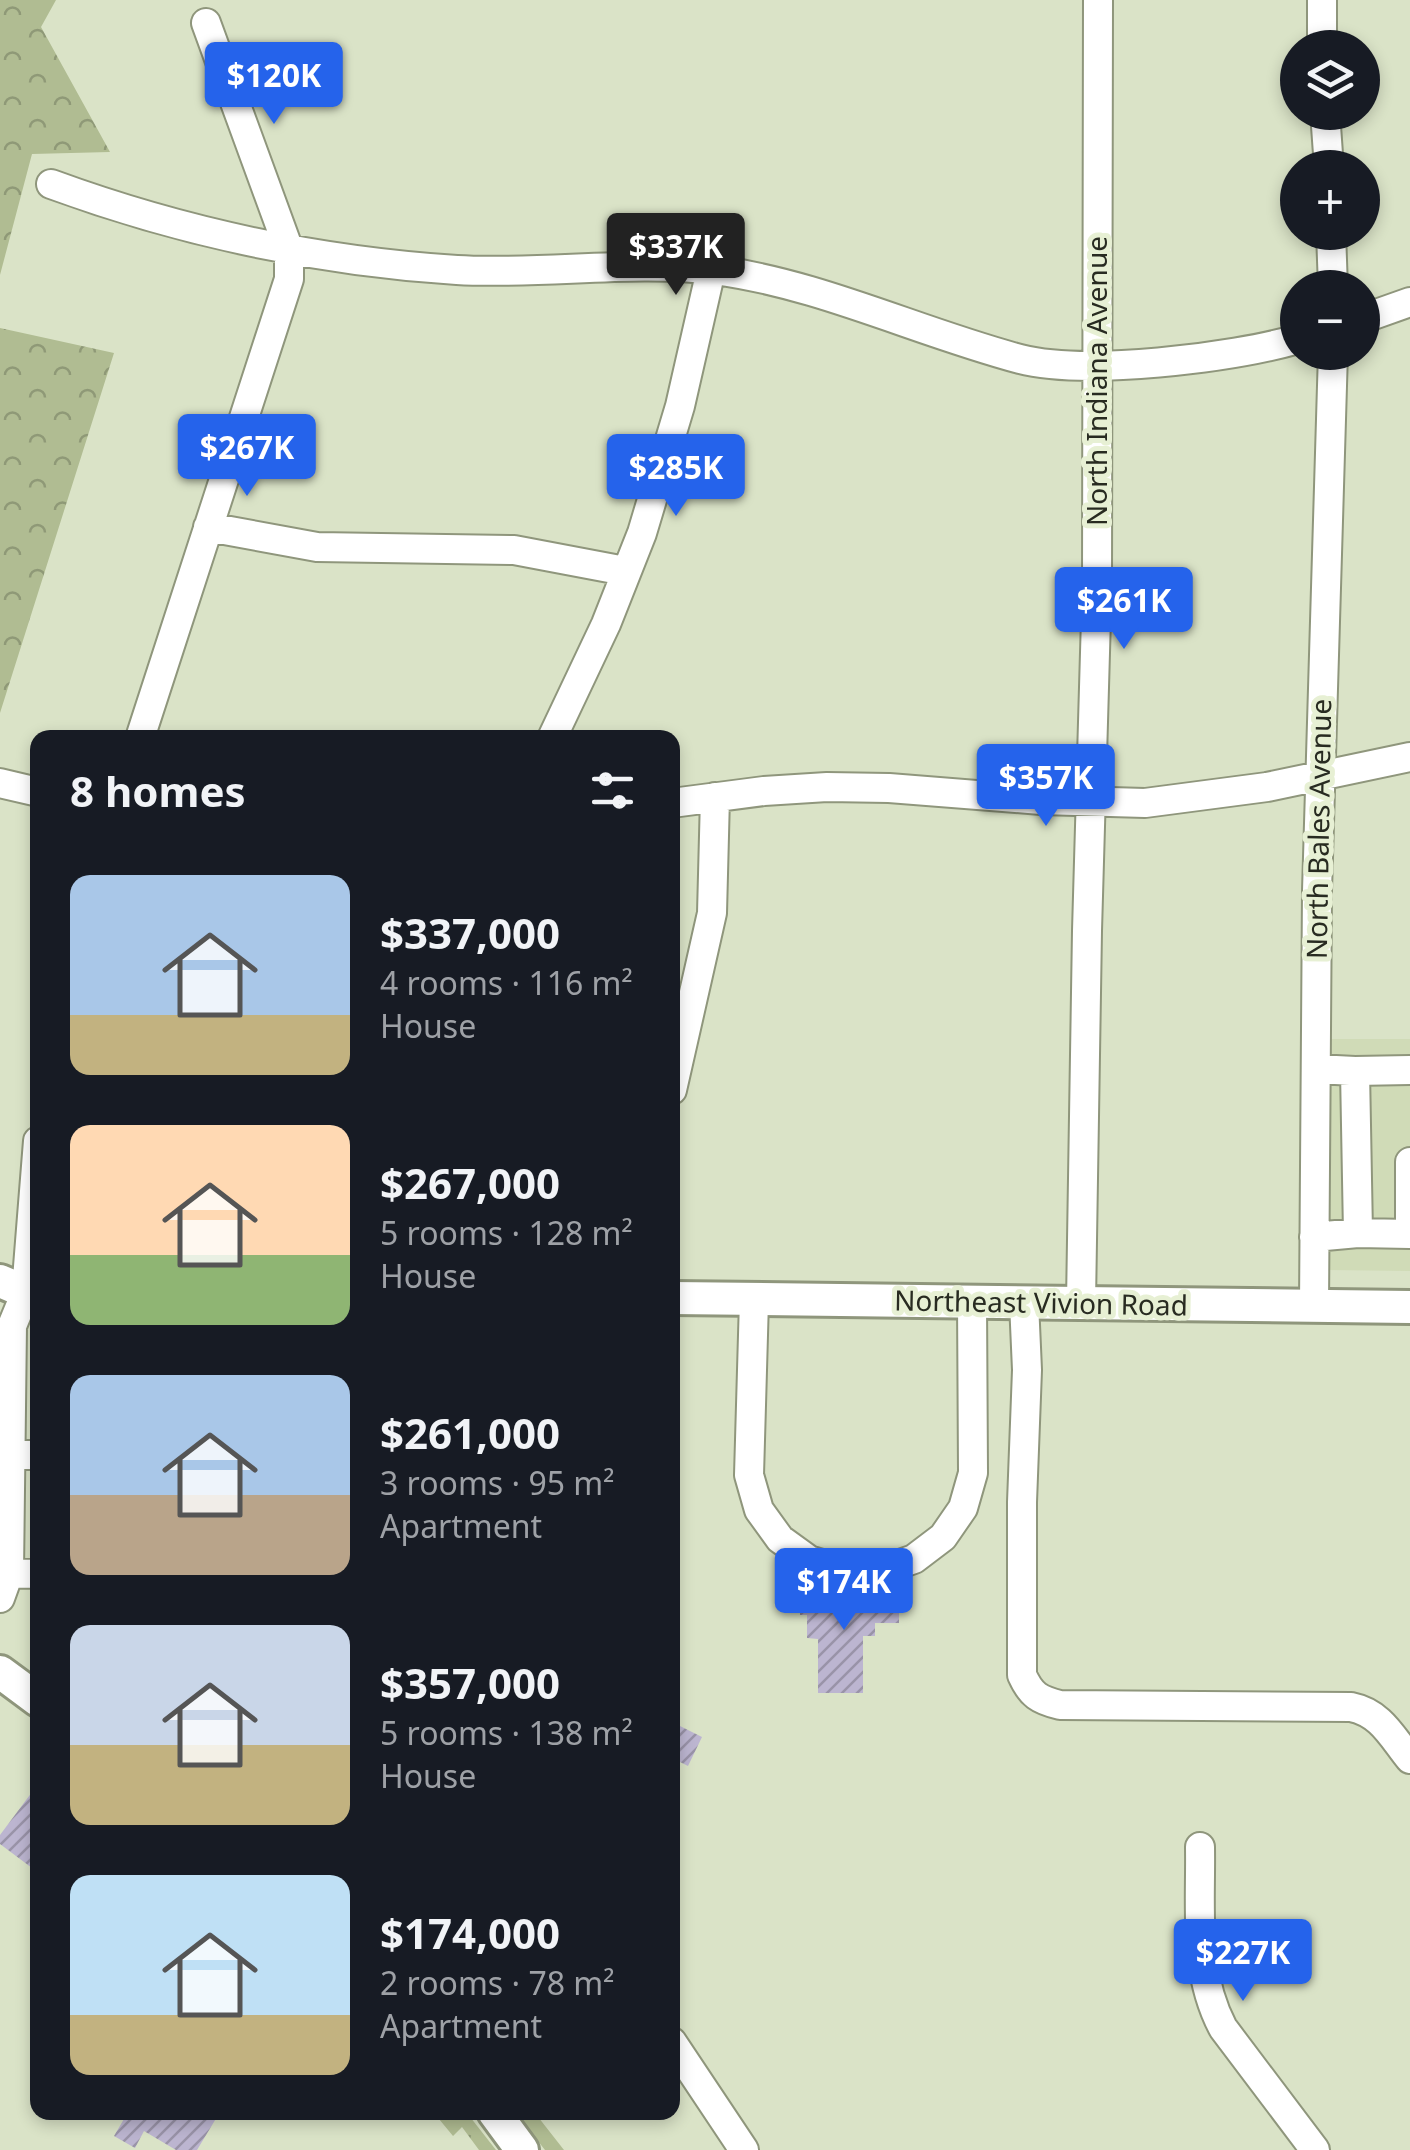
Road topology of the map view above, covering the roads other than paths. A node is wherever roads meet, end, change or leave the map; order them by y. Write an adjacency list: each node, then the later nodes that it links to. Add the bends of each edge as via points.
1 (1098, 0): 11 (street, North Indiana Avenue)
2 (1322, 0): 4 (street)
3 (206, 23): 6 (street)
4 (1322, 30)
5 (51, 184): 6 (street, via 163,223)
6 (289, 250): 7 (street, via 458,270); 13 (street, via 289,278)
7 (711, 270): 11 (street, via 776,281 1024,360); 14 (street, via 680,406)
8 (1410, 302): 9 (street)
9 (1380, 313)
10 (1280, 343): 11 (street, via 1220,356)
11 (1096, 365): 22 (street, North Indiana Avenue)
12 (1332, 370): 18 (street, North Bales Avenue)
13 (208, 527): 14 (street, via 317,547 514,550); 15 (street)
14 (625, 571): 16 (street)
15 (143, 730)
16 (556, 730)
17 (1410, 757): 18 (street)
18 (1320, 776): 22 (street, via 1215,796); 25 (street, North Bales Avenue)
19 (0, 784): 20 (street)
20 (30, 790)
21 (715, 797): 22 (street, via 827,787); 23 (street); 24 (street, via 712,913)
22 (1091, 800): 38 (street, North Indiana Avenue)
23 (680, 802)
24 (680, 1055)
25 (1316, 1068): 27 (street); 32 (street, North Bales Avenue)
26 (1410, 1070): 27 (street)
27 (1355, 1071): 30 (street)
28 (1410, 1162): 31 (street)
29 (30, 1196): 33 (street)
30 (1358, 1234): 31 (street); 32 (street)
31 (1410, 1234)
32 (1314, 1237): 39 (street, North Bales Avenue)
33 (16, 1293): 41 (street, via 12,1326)
34 (680, 1298): 35 (main road, Northeast Vivion Road)
35 (754, 1300): 36 (main road, Northeast Vivion Road); 36 (street, via 749,1475 760,1510 780,1538 810,1560 844,1571 880,1571 914,1559 963,1508 973,1473)
36 (972, 1301): 37 (main road, Northeast Vivion Road)
37 (1024, 1302): 38 (main road, Northeast Vivion Road); 47 (street, via 1022,1675 1028,1690 1060,1705 1351,1707 1377,1718)
38 (1082, 1302): 39 (main road, Northeast Vivion Road)
39 (1314, 1306): 40 (main road, Northeast Vivion Road)
40 (1410, 1308)
41 (25, 1342): 42 (street)
42 (19, 1468): 43 (street)
43 (24, 1542): 44 (street)
44 (16, 1582)
45 (0, 1672): 46 (main road)
46 (30, 1694)
47 (1410, 1759)
48 (1200, 1847): 53 (street, via 1201,1960 1212,2007)
49 (680, 2054): 52 (street)
50 (500, 2120): 51 (main road)
51 (522, 2150)
52 (744, 2150)
53 (1315, 2150)

